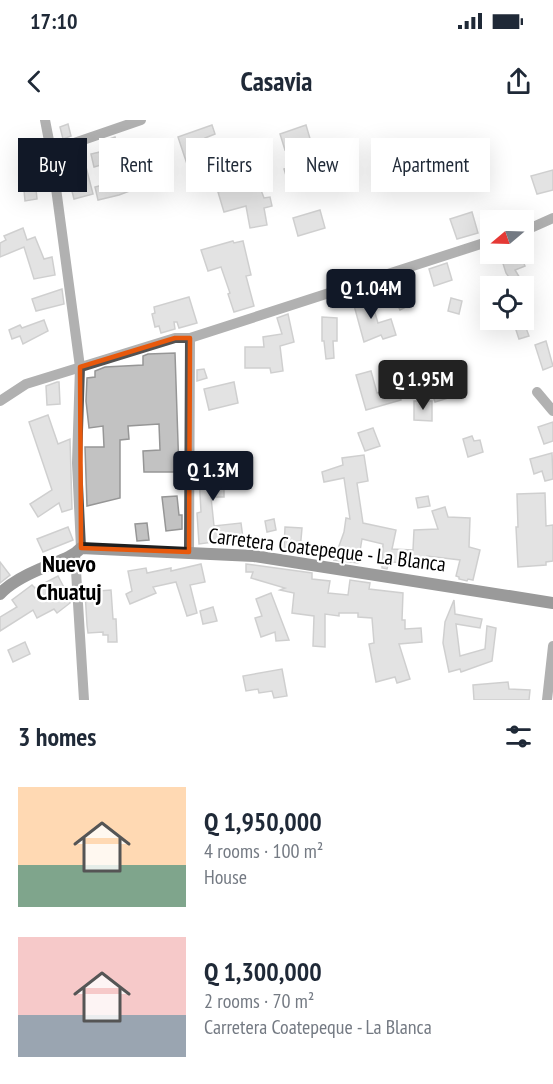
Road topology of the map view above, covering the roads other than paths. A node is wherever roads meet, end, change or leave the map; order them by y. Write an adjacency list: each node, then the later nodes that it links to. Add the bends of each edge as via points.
1 (45, 120): 3 (street)
2 (141, 120): 4 (street)
3 (48, 138)
4 (87, 139)
5 (57, 192): 10 (street)
6 (553, 218): 7 (street)
7 (534, 227)
8 (480, 244): 9 (street)
9 (190, 338): 10 (street, via 175,338); 15 (street)
10 (80, 367): 12 (street, via 26,384); 14 (street)
11 (537, 392): 13 (street)
12 (0, 401)
13 (553, 411)
14 (78, 551): 15 (main road, Carretera Coatepeque - La Blanca); 16 (main road, Carretera Coatepeque - La Blanca, via 7,586); 19 (street)
15 (189, 552): 17 (main road, Carretera Coatepeque - La Blanca, via 254,556)
16 (0, 594)
17 (553, 603)
18 (553, 645): 20 (street)
19 (84, 700)
20 (547, 700)

